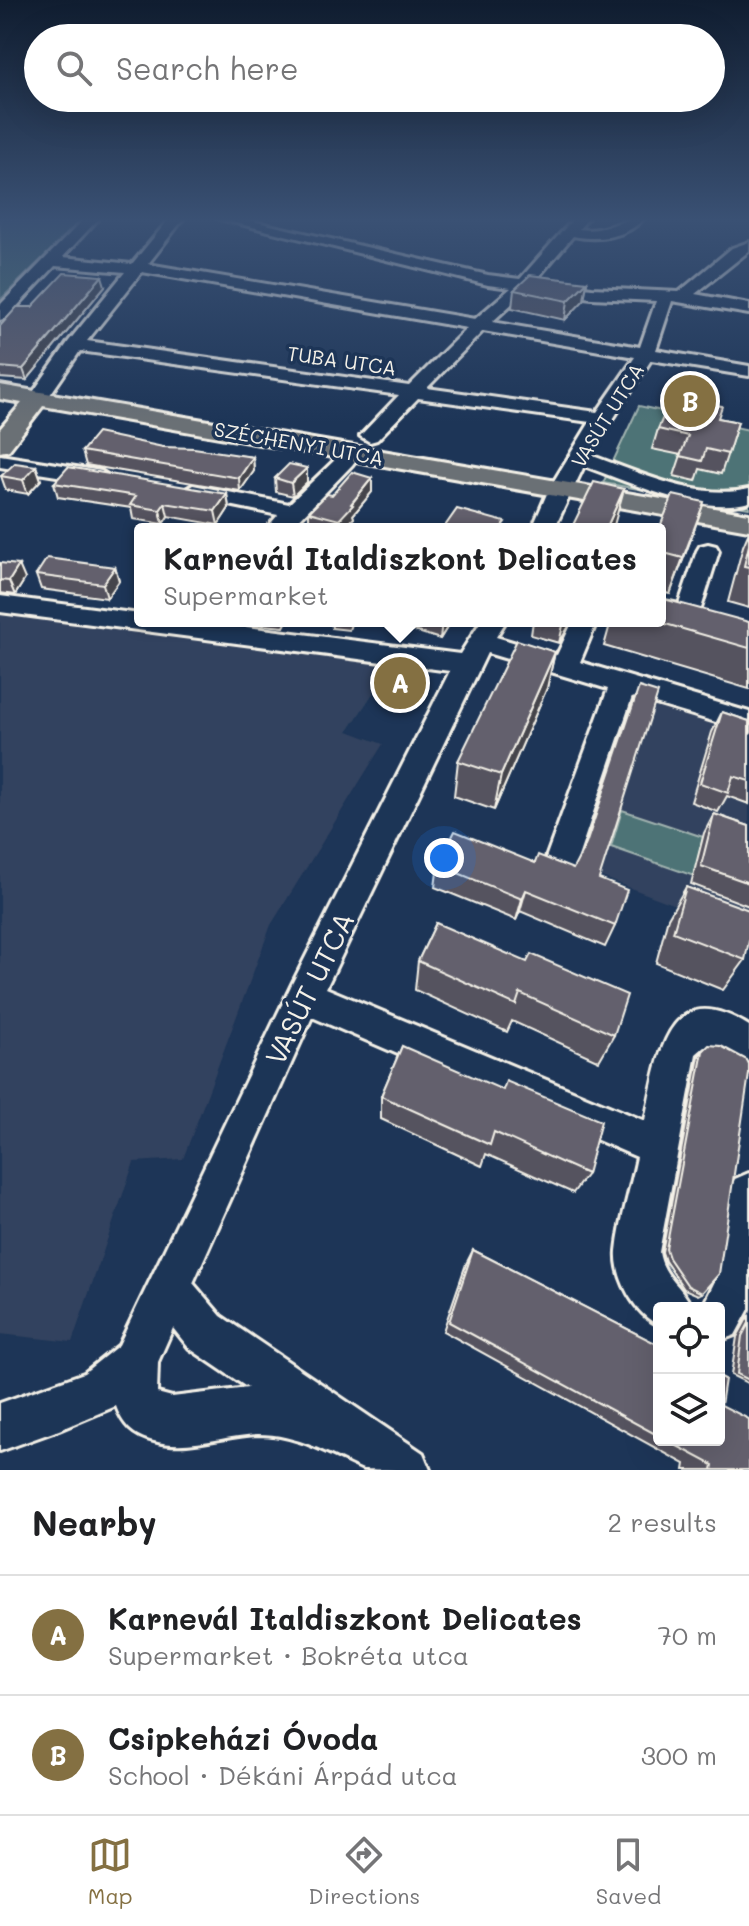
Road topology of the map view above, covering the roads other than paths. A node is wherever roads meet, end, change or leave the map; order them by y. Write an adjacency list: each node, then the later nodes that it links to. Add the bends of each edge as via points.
1 (28, 287): 9 (street)
2 (123, 287): 11 (street)
3 (249, 287): 10 (street)
4 (521, 287): 10 (street)
5 (543, 287): 7 (street)
6 (690, 287): 7 (street)
7 (674, 297): 8 (street); 12 (street, VASÚT UTCA)
8 (749, 309)
9 (0, 315)
10 (479, 325): 12 (street); 15 (street)
11 (75, 345): 15 (street, TUBA UTCA); 16 (street)
12 (647, 352): 13 (street); 18 (street, VASÚT UTCA)
13 (749, 371)
14 (0, 392): 16 (main road, SZÉCHENYI UTCA)
15 (414, 392): 18 (street, TUBA UTCA); 20 (street)
16 (38, 398): 17 (main road, SZÉCHENYI UTCA); 19 (main road)
17 (72, 404): 19 (main road); 27 (main road, SZÉCHENYI UTCA)
18 (602, 418): 22 (street, VASÚT UTCA)
19 (18, 423): 21 (main road)
20 (370, 436)
21 (0, 445)
22 (579, 458): 27 (street, VASÚT UTCA); 28 (street, via 671,490 736,502)
23 (0, 461): 25 (street)
24 (345, 461): 29 (street)
25 (126, 480)
26 (173, 487): 29 (street)
27 (560, 489): 30 (main road, SZÉCHENYI UTCA); 32 (street, VASÚT UTCA)
28 (749, 495)
29 (294, 512): 31 (street)
30 (749, 522)
31 (283, 523)
32 (546, 523)
33 (708, 551): 35 (street, via 688,615)
34 (0, 604): 36 (street)
35 (666, 610)
36 (134, 619)
37 (230, 627): 39 (street)
38 (582, 627): 40 (street)
39 (481, 642): 40 (street); 44 (street, VASÚT UTCA)
40 (565, 667): 41 (street)
41 (623, 684): 42 (street); 43 (street)
42 (749, 722)
43 (559, 866)
44 (304, 996): 46 (street); 48 (street, VASÚT UTCA)
45 (749, 1047): 46 (street, via 712,1028 698,1028 682,1042)
46 (661, 1147): 49 (street, via 638,1252 646,1285)
47 (749, 1193): 50 (street, via 737,1289)
48 (169, 1288): 51 (street, VASÚT UTCA); 53 (street, via 205,1332)
49 (661, 1302)
50 (725, 1313)
51 (135, 1361): 52 (street, via 100,1389); 53 (street, via 135,1398 152,1417 187,1422 256,1410 291,1414 314,1419)
52 (0, 1427)
53 (391, 1459)

